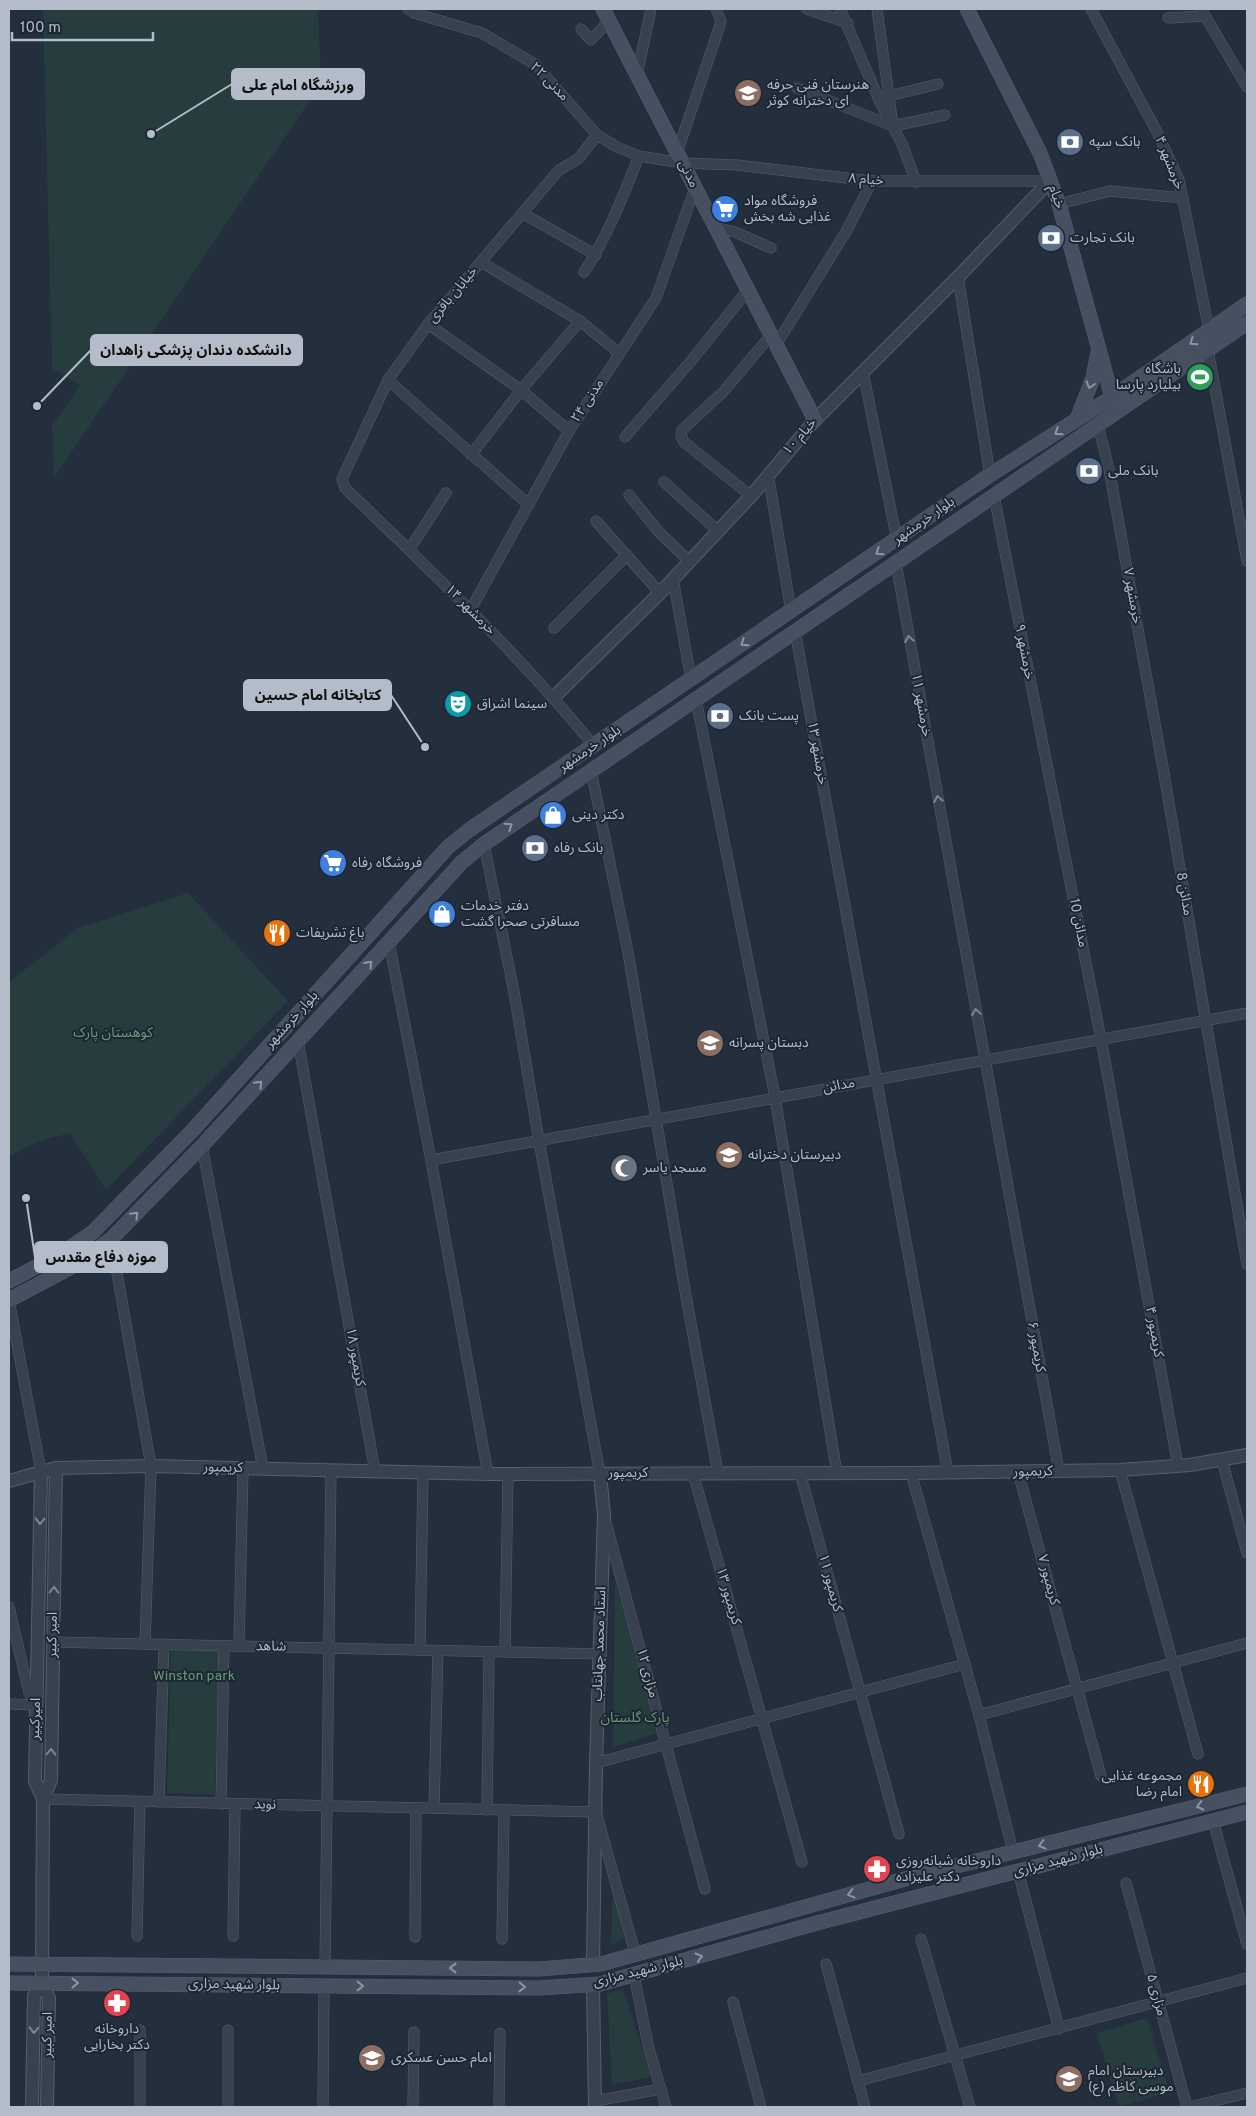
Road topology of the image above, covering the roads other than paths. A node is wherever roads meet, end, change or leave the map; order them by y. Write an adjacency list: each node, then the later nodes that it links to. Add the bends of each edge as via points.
1 (408, 9): 21 (street, مدنی ۲۲, via 482,33 536,65)
2 (651, 9): 14 (street)
3 (716, 9): 23 (street, via 720,28)
4 (807, 9): 12 (street)
5 (840, 9): 12 (street)
6 (877, 9): 18 (street)
7 (967, 9): 24 (main road, خیام, via 1040,153)
8 (1091, 9): 28 (street, خرمشهر ۴, via 1171,160)
9 (1204, 13): 11 (street); 16 (street)
10 (606, 15): 13 (street, via 591,40); 14 (main road, مدنی)
11 (1168, 18)
12 (848, 23): 18 (street)
13 (581, 29)
14 (637, 75): 23 (main road, مدنی)
15 (938, 84): 18 (street)
16 (1247, 87)
17 (797, 88): 20 (street)
18 (884, 98): 20 (street)
19 (945, 116): 20 (street)
20 (893, 126): 26 (street)
21 (597, 134): 22 (street, مدنی ۲۲); 30 (street, خیابان باقری, via 578,159 559,170)
22 (639, 156): 23 (street, مدنی ۲۲); 33 (street)
23 (680, 158): 25 (street, خیام ۸); 27 (main road, مدنی)
24 (1050, 181): 26 (street, خیام ۸); 29 (main road, خیام); 36 (street, خیام ۱۰)
25 (872, 182): 26 (street, خیام ۸); 43 (street, via 847,230)
26 (916, 182)
27 (695, 188): 31 (main road, مدنی); 46 (street, مدنی ۲۴, via 656,298)
28 (1183, 198): 29 (street, via 1110,191); 42 (street, خرمشهر ۴)
29 (1060, 204): 44 (main road, خیام)
30 (522, 213): 33 (street); 34 (street, خیابان باقری)
31 (715, 227): 32 (street); 37 (main road, مدنی)
32 (771, 248)
33 (596, 255): 35 (street)
34 (481, 262): 39 (street); 41 (street, خیابان باقری)
35 (584, 272)
36 (958, 277): 47 (street, خیام ۱۰); 58 (street)
37 (748, 290): 43 (main road, مدنی); 55 (street)
38 (1247, 304): 42 (main road, بلوار خرمشهر)
39 (580, 321): 46 (street); 49 (street)
40 (1247, 323): 45 (main road, بلوار خرمشهر)
41 (428, 324): 48 (street, خیابان باقری); 49 (street)
42 (1209, 330): 50 (main road, بلوار خرمشهر, one-way to 50)
43 (773, 340): 52 (main road, مدنی); 63 (street, via 682,430 681,436 684,442)
44 (1099, 349): 50 (main road, خیام); 51 (main road, one-way to 51, via 1093,378)
45 (1208, 350): 53 (main road, بلوار خرمشهر); 72 (street)
46 (619, 353): 54 (street, مدنی ۲۴)
47 (863, 372): 52 (street, خیام ۱۰); 68 (street)
48 (388, 380): 56 (street); 59 (street, خیابان باقری)
49 (521, 390): 54 (street); 56 (street)
50 (1112, 397): 51 (main road, بلوار خرمشهر)
51 (1077, 419): 58 (main road, بلوار خرمشهر, one-way to 58)
52 (815, 420): 57 (street, خیام ۱۰)
53 (1098, 425): 64 (main road, بلوار خرمشهر); 86 (street, خرمشهر ۷)
54 (569, 430): 65 (street, مدنی ۲۴)
55 (624, 437)
56 (471, 455): 65 (street)
57 (768, 474): 63 (street, خیام ۱۰); 79 (street)
58 (990, 475): 68 (main road, بلوار خرمشهر)
59 (342, 479): 69 (street, خرمشهر ۱۴, via 345,488)
60 (664, 482): 67 (street)
61 (446, 493): 69 (street)
62 (629, 495): 71 (street, via 658,531)
63 (751, 496): 67 (street, خیام ۱۰)
64 (994, 496): 73 (main road, بلوار خرمشهر); 88 (street, خرمشهر ۹)
65 (529, 505): 78 (street, مدنی ۲۴)
66 (596, 521): 70 (street)
67 (718, 531): 71 (street, خیام ۱۰)
68 (897, 540): 74 (main road, بلوار خرمشهر, one-way to 74)
69 (409, 550): 78 (street, خرمشهر ۱۴)
70 (627, 555): 77 (street); 80 (street)
71 (690, 562): 75 (street, خیام ۱۰)
72 (1247, 562)
73 (896, 563): 76 (main road, بلوار خرمشهر); 95 (street, خرمشهر ۱۱, one-way to 73)
74 (847, 573): 76 (main road); 79 (main road, بلوار خرمشهر)
75 (672, 579): 77 (street, خیام ۱۰); 82 (street)
76 (854, 591): 81 (main road, بلوار خرمشهر)
77 (660, 593): 83 (street, خیام ۱۰)
78 (471, 610): 83 (street, خرمشهر ۱۴)
79 (792, 611): 82 (main road, بلوار خرمشهر, one-way to 82)
80 (554, 628)
81 (795, 631): 84 (main road, بلوار خرمشهر); 96 (street, خرمشهر ۱۳)
82 (691, 679): 85 (main road, بلوار خرمشهر)
83 (554, 697): 85 (street, خرمشهر ۱۴)
84 (696, 699): 87 (main road, بلوار خرمشهر); 98 (street)
85 (594, 746): 97 (main road, بلوار خرمشهر, via 489,815 448,847)
86 (1163, 768): 92 (street, مدائن 8)
87 (591, 770): 89 (main road, بلوار خرمشهر, one-way to 87); 100 (street, via 628,952)
88 (1054, 808): 93 (street, مدائن 10)
89 (484, 844): 90 (main road, بلوار خرمشهر, via 462,862); 101 (street, via 514,992)
90 (389, 942): 94 (main road, بلوار خرمشهر, one-way to 90); 103 (street)
91 (1247, 1013): 92 (street, مدائن)
92 (1206, 1020): 93 (street, مدائن); 106 (street, مدائن 8)
93 (1101, 1039): 95 (street, مدائن); 104 (street, مدائن 10)
94 (298, 1041): 99 (main road, بلوار خرمشهر, one-way to 94); 118 (street, کریمپور ۱۸)
95 (985, 1060): 96 (street, مدائن); 119 (street, کریمپور ۶)
96 (877, 1080): 98 (street, مدائن); 128 (street, خرمشهر ۱۳)
97 (233, 1086): 99 (main road); 107 (main road, بلوار خرمشهر, via 92,1233)
98 (775, 1097): 100 (street, مدائن); 126 (street)
99 (246, 1099): 102 (main road, بلوار خرمشهر)
100 (656, 1118): 101 (street, مدائن); 124 (street)
101 (539, 1141): 103 (street, مدائن); 131 (street)
102 (202, 1146): 105 (main road, بلوار خرمشهر, one-way to 102); 115 (street)
103 (431, 1160): 129 (street)
104 (1130, 1198): 112 (street, کریمپور ۴)
105 (111, 1239): 108 (main road, بلوار خرمشهر, via 75,1265); 111 (street)
106 (1247, 1264)
107 (9, 1281)
108 (9, 1300): 120 (street)
109 (1247, 1455): 110 (street, کریمپور)
110 (1222, 1460): 112 (street, کریمپور); 134 (street)
111 (152, 1466): 113 (street, کریمپور); 114 (street, کریمپور); 137 (street)
112 (1178, 1466): 117 (street, کریمپور)
113 (56, 1468): 120 (street, کریمپور); 136 (street, امیر کبیر, one-way to 113)
114 (243, 1468): 115 (street, کریمپور); 141 (street)
115 (263, 1469): 116 (street, کریمپور)
116 (331, 1470): 118 (street, کریمپور); 142 (street)
117 (1120, 1470): 119 (street, کریمپور); 148 (street)
118 (375, 1471): 121 (street, کریمپور)
119 (1058, 1471): 122 (street, کریمپور)
120 (41, 1472): 132 (street, کریمپور); 153 (street, امیرکبیر, one-way to 153)
121 (423, 1472): 129 (street, کریمپور); 143 (street)
122 (1018, 1472): 128 (street, کریمپور); 150 (street, کریمپور ۷)
123 (693, 1473): 124 (street, کریمپور); 131 (street, کریمپور); 155 (street, کریمپور ۱۳)
124 (718, 1473): 125 (street, کریمپور)
125 (800, 1473): 126 (street, کریمپور); 151 (street, کریمپور ۱۱)
126 (837, 1473): 127 (street, کریمپور)
127 (911, 1473): 128 (street, کریمپور); 149 (street)
128 (948, 1473)
129 (488, 1474): 130 (street, کریمپور)
130 (508, 1474): 131 (street, کریمپور); 146 (street)
131 (600, 1474): 133 (street, استاد محمد جهانتاب)
132 (9, 1481)
133 (604, 1515): 147 (street, استاد محمد جهانتاب); 156 (street, مزاری ۱۲)
134 (1247, 1553)
135 (9, 1607): 153 (street, via 29,1693)
136 (53, 1642): 137 (street, شاهد); 161 (street, امیر کبیر, one-way to 136, via 51,1780)
137 (145, 1644): 138 (street, شاهد)
138 (164, 1644): 140 (street, شاهد); 163 (street)
139 (1247, 1644): 148 (street)
140 (224, 1646): 141 (street, شاهد); 164 (street)
141 (240, 1646): 142 (street, شاهد)
142 (328, 1648): 143 (street, شاهد); 166 (street)
143 (420, 1650): 144 (street, شاهد)
144 (438, 1650): 145 (street, شاهد); 168 (street)
145 (489, 1652): 146 (street, شاهد); 169 (street)
146 (505, 1652): 147 (street, شاهد)
147 (601, 1654): 158 (street, استاد محمد جهانتاب)
148 (1173, 1663): 150 (street); 157 (street)
149 (965, 1664): 151 (street); 154 (street)
150 (1077, 1689): 154 (street); 159 (street, کریمپور ۷)
151 (860, 1693): 155 (street); 174 (street, کریمپور ۱۱)
152 (9, 1704): 153 (street)
153 (37, 1705): 161 (street, امیرکبیر, via 35,1781)
154 (978, 1715): 175 (street)
155 (762, 1719): 156 (street); 176 (street, کریمپور ۱۳)
156 (666, 1744): 158 (street); 179 (street, مزاری ۱۲)
157 (1198, 1754)
158 (596, 1763): 171 (street, استاد محمد جهانتاب)
159 (1101, 1776)
160 (1247, 1794): 175 (main road, بلوار شهید مزاری, one-way to 175)
161 (43, 1799): 162 (street, نوید); 188 (street, امیرکبیر)
162 (140, 1802): 163 (street, نوید); 180 (street)
163 (159, 1802): 164 (street, نوید)
164 (221, 1804): 165 (street, نوید)
165 (235, 1804): 166 (street, نوید); 181 (street)
166 (326, 1806): 167 (street, نوید); 191 (street)
167 (416, 1808): 168 (street, نوید); 182 (street)
168 (434, 1808): 169 (street, نوید)
169 (487, 1810): 170 (street, نوید)
170 (504, 1810): 171 (street, نوید); 184 (street)
171 (596, 1812): 186 (street); 190 (street, استاد محمد جهانتاب)
172 (1247, 1812): 173 (main road, بلوار شهید مزاری)
173 (1213, 1821): 177 (main road, بلوار شهید مزاری); 185 (street)
174 (899, 1834)
175 (1013, 1852): 177 (main road); 186 (main road, بلوار شهید مزاری, one-way to 186)
176 (802, 1862)
177 (1018, 1871): 193 (main road, بلوار شهید مزاری, one-way to 177); 202 (street)
178 (1126, 1883): 200 (street, مزاری ۵)
179 (705, 1889)
180 (137, 1936)
181 (233, 1936)
182 (415, 1937)
183 (922, 1938): 207 (street)
184 (502, 1939)
185 (1247, 1944)
186 (636, 1954): 190 (main road, بلوار شهید مزاری)
187 (9, 1964): 188 (main road, بلوار شهید مزاری)
188 (42, 1964): 191 (main road, بلوار شهید مزاری); 196 (street, امیر کبیر)
189 (826, 1964): 208 (street)
190 (593, 1965): 192 (main road, بلوار شهید مزاری, one-way to 192, via 539,1969)
191 (325, 1967): 192 (main road, بلوار شهید مزاری)
192 (429, 1968): 199 (main road)
193 (634, 1975): 197 (main road, بلوار شهید مزاری); 209 (street)
194 (1247, 1978): 200 (street)
195 (9, 1983): 196 (main road, بلوار شهید مزاری)
196 (42, 1983): 198 (main road, بلوار شهید مزاری, one-way to 198); 212 (street, one-way to 212, via 34,1996); 213 (street, امیر کبیر, via 49,1998)
197 (593, 1984): 199 (main road, بلوار شهید مزاری, one-way to 197, via 539,1988); 211 (street)
198 (324, 1986): 199 (main road, بلوار شهید مزاری, one-way to 199); 216 (street)
199 (429, 1987)
200 (1158, 2001): 202 (street); 223 (street, مزاری ۵)
201 (733, 2002): 220 (street)
202 (1059, 2029): 207 (street)
203 (140, 2030): 214 (street)
204 (228, 2030): 215 (street)
205 (414, 2032): 217 (street)
206 (500, 2033): 218 (street)
207 (956, 2056): 208 (street); 222 (street)
208 (858, 2082): 221 (street)
209 (660, 2089): 211 (street); 219 (street)
210 (1247, 2093): 223 (street)
211 (595, 2104)
212 (32, 2107)
213 (47, 2107)
214 (140, 2107)
215 (228, 2107)
216 (323, 2107)
217 (413, 2107)
218 (499, 2107)
219 (666, 2107)
220 (761, 2107)
221 (865, 2107)
222 (970, 2107)
223 (1188, 2107)

